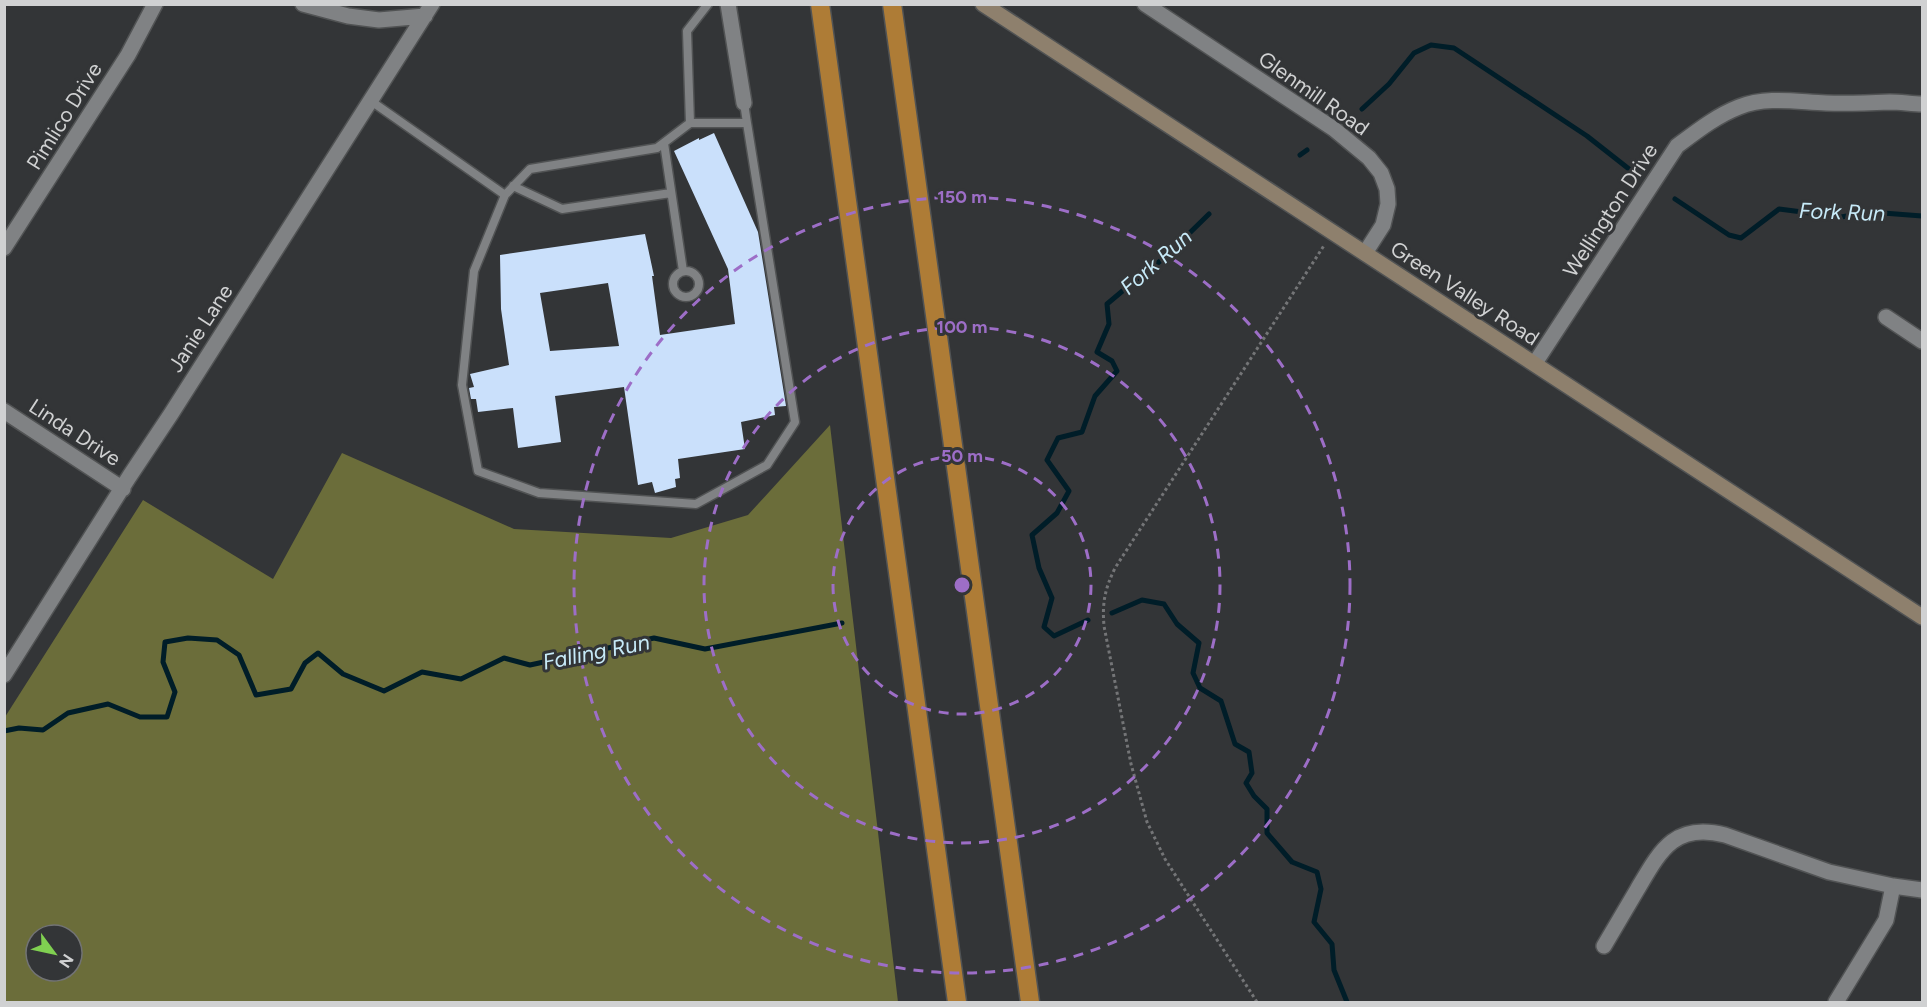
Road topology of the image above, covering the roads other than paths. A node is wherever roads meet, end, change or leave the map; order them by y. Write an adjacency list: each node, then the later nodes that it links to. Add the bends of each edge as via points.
1 (155, 4): 19 (street, Pimlico Drive, via 128,55)
2 (303, 4): 9 (street, via 378,20)
3 (708, 4): 13 (lane, via 687,31)
4 (728, 4): 11 (street)
5 (820, 4): 32 (highway)
6 (892, 4): 33 (highway)
7 (983, 4): 20 (street, Green Valley Road)
8 (1145, 4): 20 (street, Glenmill Road, via 1334,129 1369,158 1381,173 1388,204 1383,225)
9 (429, 10): 10 (street, Janie Lane)
10 (371, 101): 18 (lane); 26 (street, Janie Lane)
11 (744, 103): 14 (lane)
12 (1923, 104): 24 (street, Wellington Drive, via 1760,101 1708,123 1677,146)
13 (690, 123): 14 (lane); 15 (lane)
14 (747, 123): 18 (lane, via 795,422 767,465 696,504 540,493 478,471 462,385 474,271)
15 (663, 143): 16 (lane, via 657,148 530,169); 17 (lane)
16 (513, 186): 17 (lane, via 562,209); 18 (lane)
17 (671, 193): 21 (lane)
18 (505, 195)
19 (4, 248)
20 (1365, 253): 24 (street, Green Valley Road)
21 (683, 271)
22 (1886, 317): 23 (street)
23 (1923, 341)
24 (1535, 363): 27 (street, Green Valley Road)
25 (4, 411): 26 (street, Linda Drive)
26 (123, 489): 28 (street, Janie Lane)
27 (1923, 617)
28 (4, 675)
29 (1893, 886): 30 (street); 31 (street, via 1829,872 1725,835 1694,832 1677,838 1658,855); 34 (street, via 1886,920)
30 (1923, 890)
31 (1604, 946)
32 (957, 1002)
33 (1030, 1002)
34 (1836, 1002)

